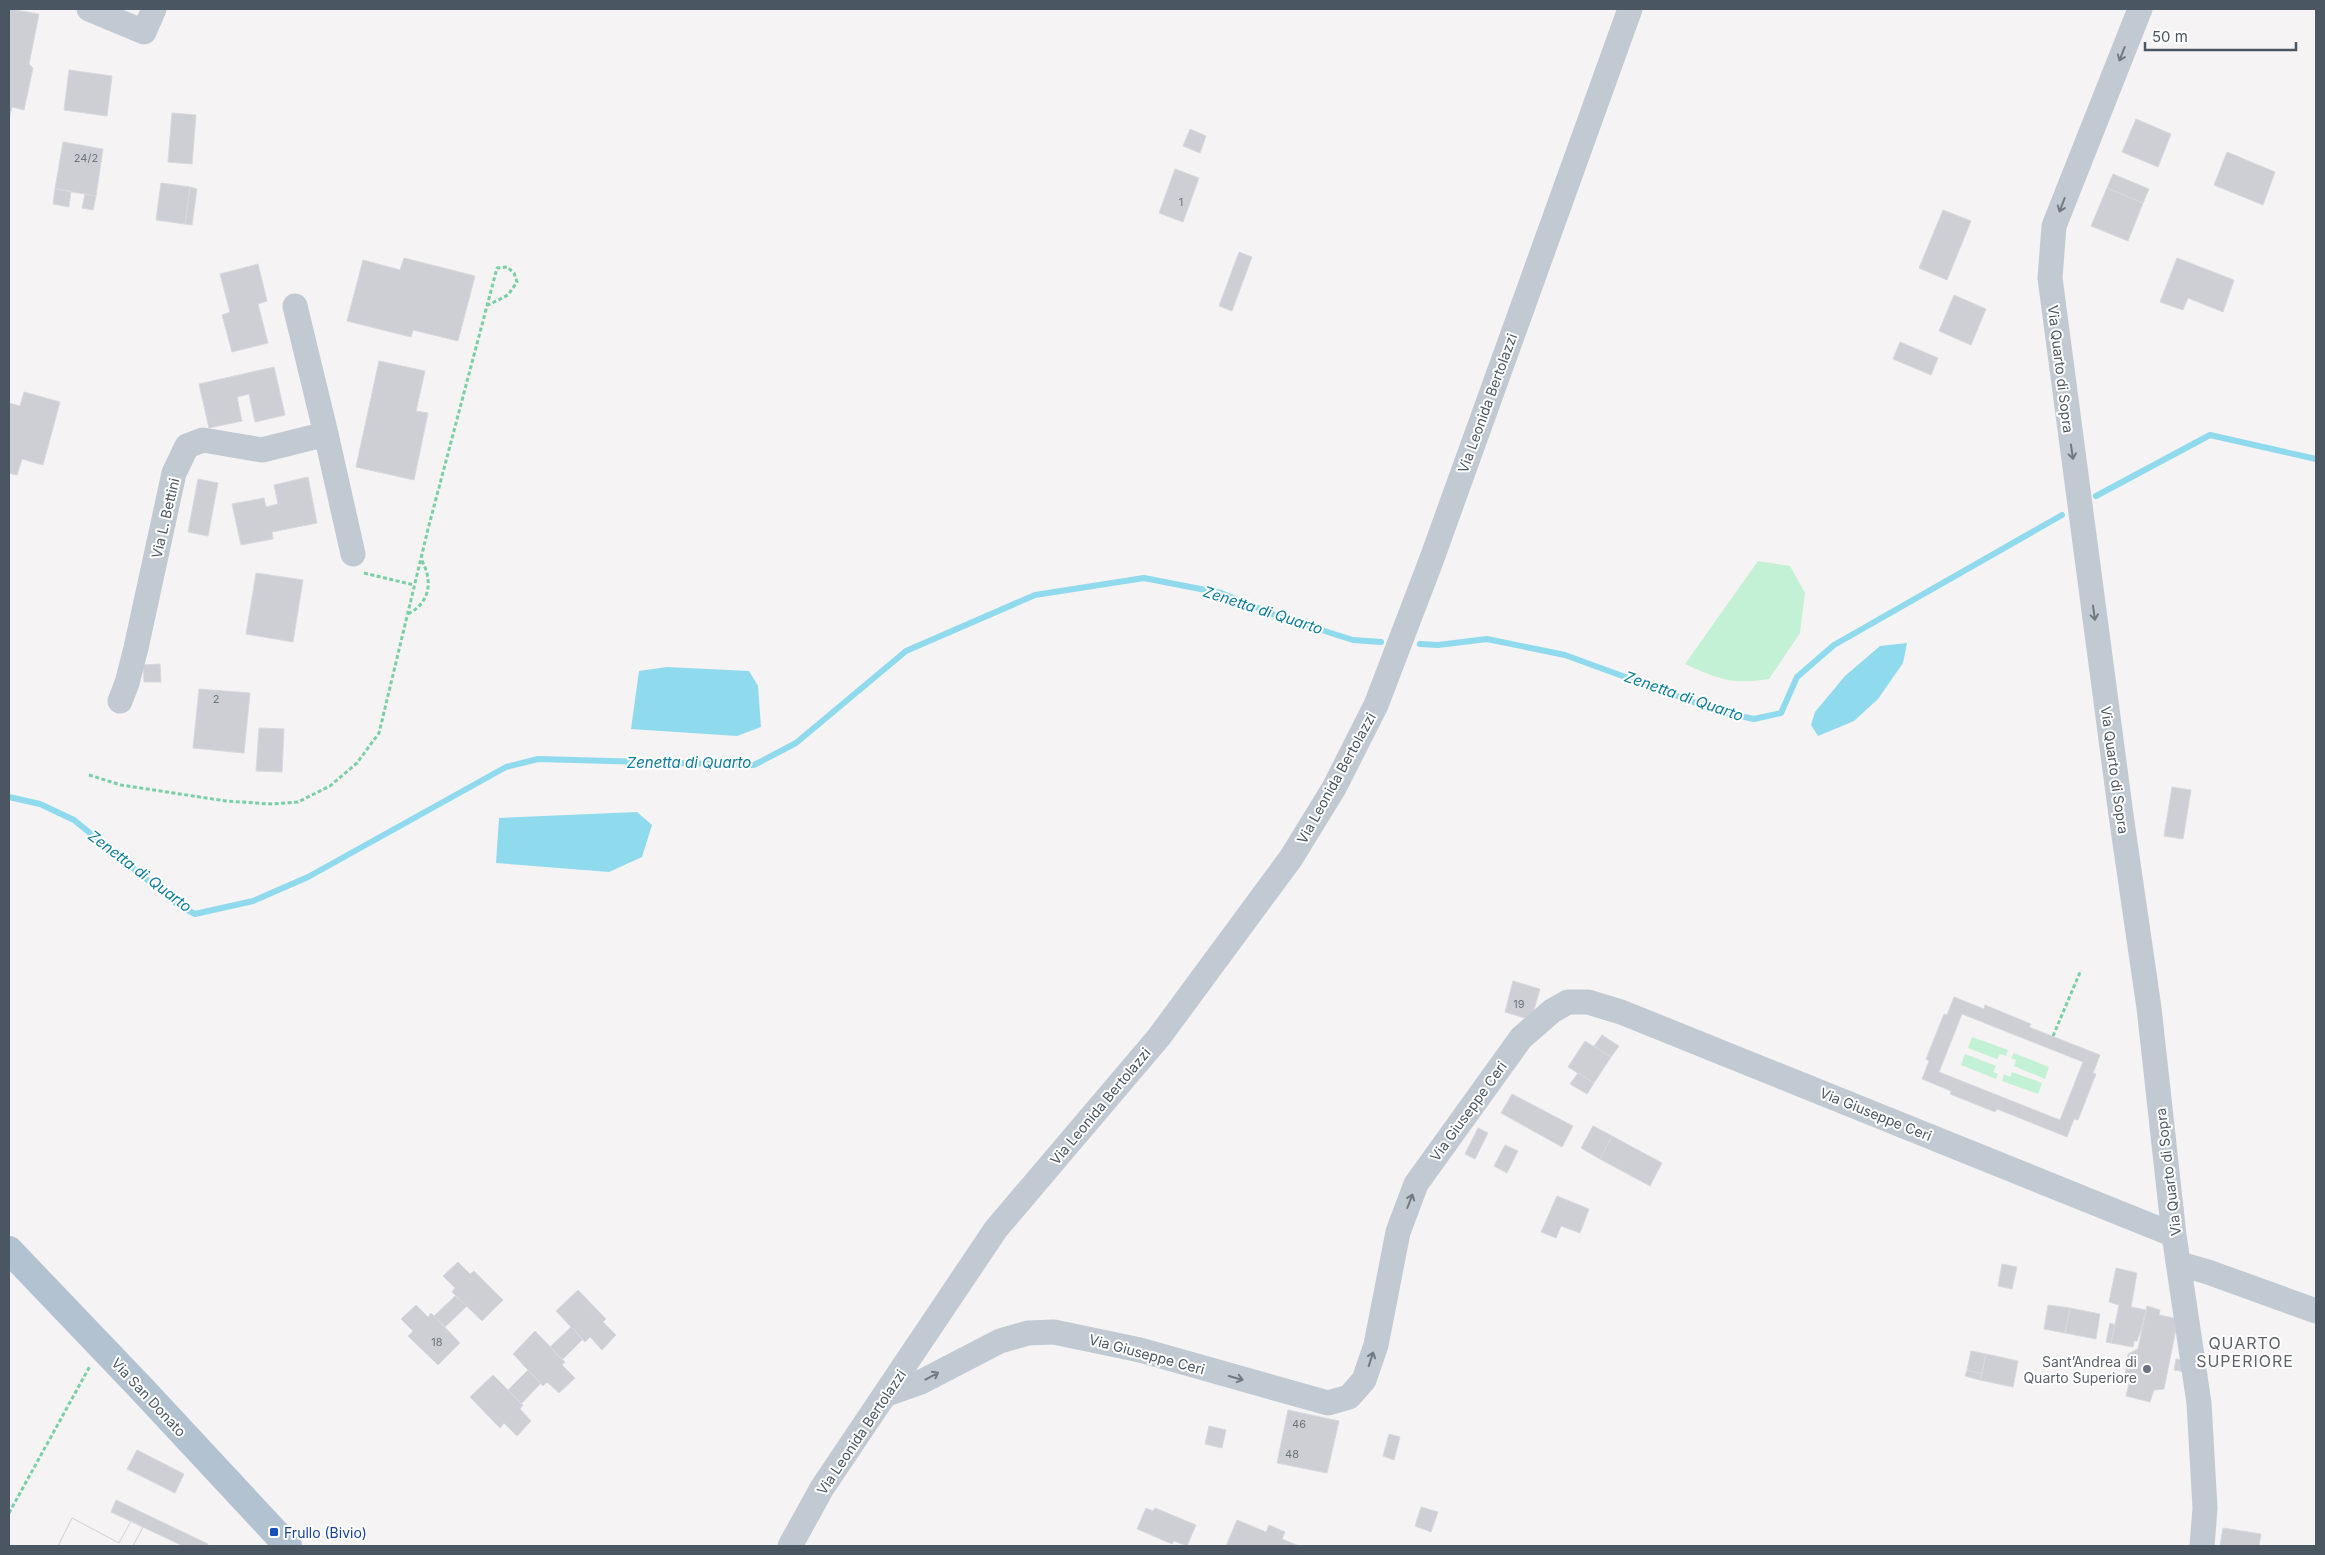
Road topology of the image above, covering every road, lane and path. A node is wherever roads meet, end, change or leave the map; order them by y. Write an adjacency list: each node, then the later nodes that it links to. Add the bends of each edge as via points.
1 (90, 9): 2 (street, via 144,32)
2 (154, 9)
3 (1630, 9): 20 (street, Via Leonida Bertolazzi, via 1431,561 1376,704 1334,788 1291,858 1159,1037 996,1229)
4 (2140, 9): 15 (street, Via Quarto di Sopra, one-way to 15, via 2054,226 2050,278 2149,1008)
5 (488, 305): 5 (path, via 497,268 507,267 517,282 508,295); 9 (path)
6 (295, 306): 7 (street)
7 (326, 434): 8 (street); 11 (street, Via L. Bettini, via 262,450 203,440 188,446 174,473 136,648)
8 (353, 554)
9 (421, 559): 10 (path); 10 (path, via 429,583 424,601 419,608)
10 (407, 614): 12 (path, via 378,733 356,764 330,786 298,802 271,804 226,801 121,785)
11 (120, 701)
12 (89, 775)
13 (2081, 970): 14 (path)
14 (2053, 1036)
15 (2174, 1235): 17 (street, Via Quarto di Sopra); 20 (street, Via Giuseppe Ceri, one-way to 15, via 921,1382 1000,1341 1028,1333 1054,1332 1140,1350 1328,1403 1350,1398 1364,1380 1376,1345 1398,1232 1416,1184 1521,1038 1552,1011 1568,1002 1588,1002 1621,1012)
16 (9, 1250): 19 (main road, Via San Donato)
17 (2180, 1264): 18 (street); 24 (street, Via Quarto di Sopra, via 2199,1403 2205,1508)
18 (2316, 1311)
19 (101, 1346): 21 (path); 22 (main road, Via San Donato)
20 (887, 1394): 23 (street, Via Leonida Bertolazzi, via 822,1488)
21 (9, 1513)
22 (288, 1546)
23 (790, 1546)
24 (2202, 1546)

